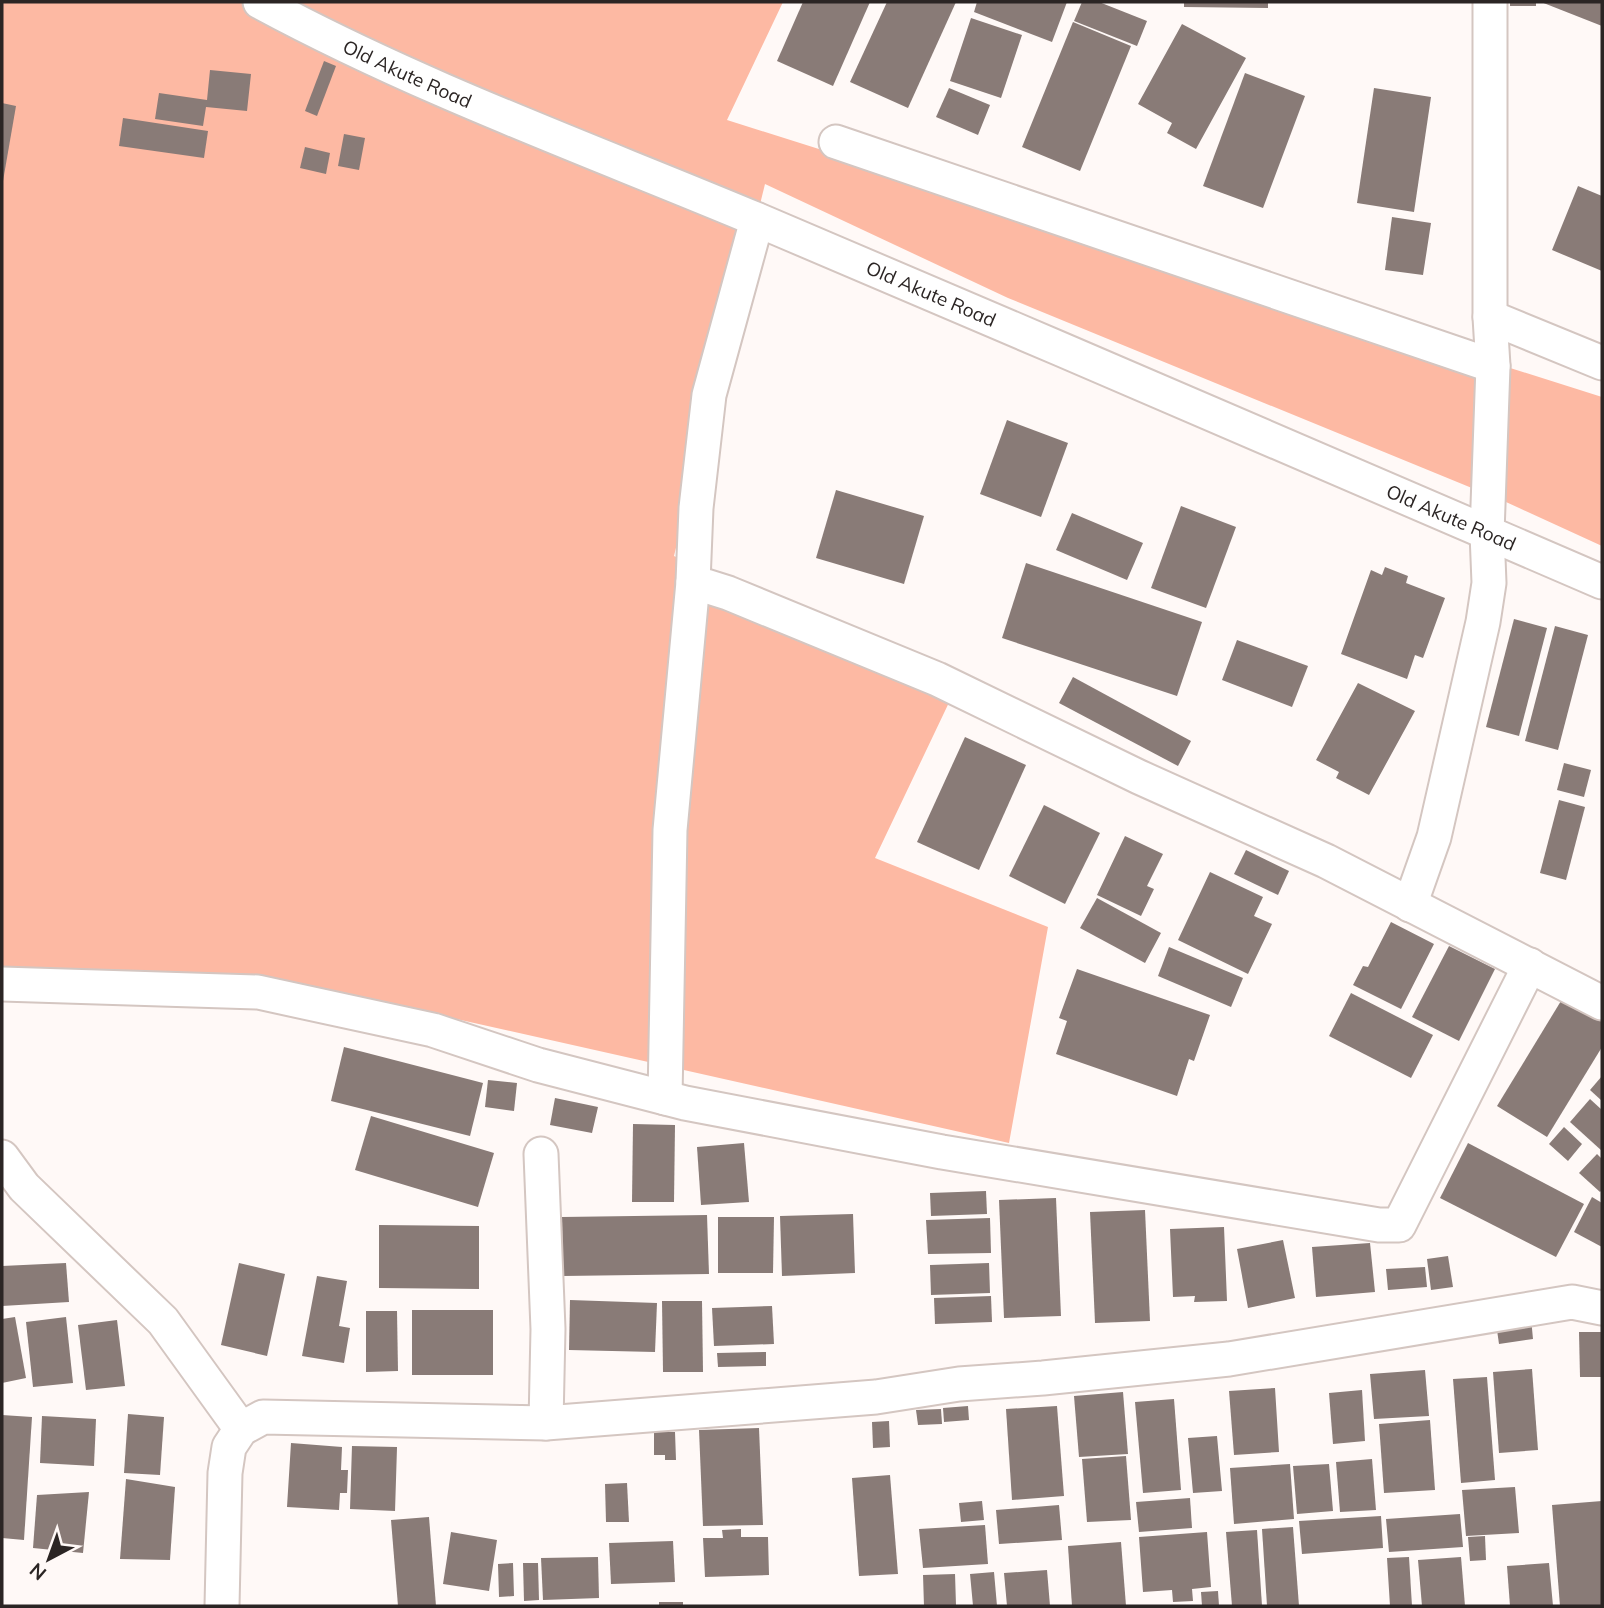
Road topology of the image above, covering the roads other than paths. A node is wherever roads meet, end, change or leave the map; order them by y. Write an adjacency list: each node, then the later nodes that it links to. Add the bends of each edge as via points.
1 (260, 2): 4 (street, Old Akute Road, via 458,97)
2 (1490, 2): 5 (street)
3 (836, 142): 7 (street)
4 (757, 220): 8 (street, Old Akute Road); 9 (street, via 709,395 700,458)
5 (1490, 317): 6 (street); 7 (street)
6 (1602, 363)
7 (1493, 366): 8 (street)
8 (1487, 533): 10 (street, Old Akute Road); 11 (street, via 1489,583 1483,622 1434,838)
9 (693, 582): 11 (street, via 937,678); 15 (street, via 670,830)
10 (1602, 582)
11 (1410, 905): 12 (street)
12 (1530, 965): 14 (street); 15 (street, via 1399,1225 942,1152)
13 (2, 984): 15 (street, via 258,992 433,1030 538,1065)
14 (1602, 1003)
15 (665, 1098)
16 (541, 1154): 19 (street, via 548,1329)
17 (2, 1157): 20 (street, via 24,1187 163,1321)
18 (1602, 1308): 19 (street, via 1572,1302 1229,1359 959,1384 876,1397)
19 (546, 1423): 20 (street, via 263,1417)
20 (241, 1429): 21 (street, via 229,1447 225,1474)
21 (222, 1606)

